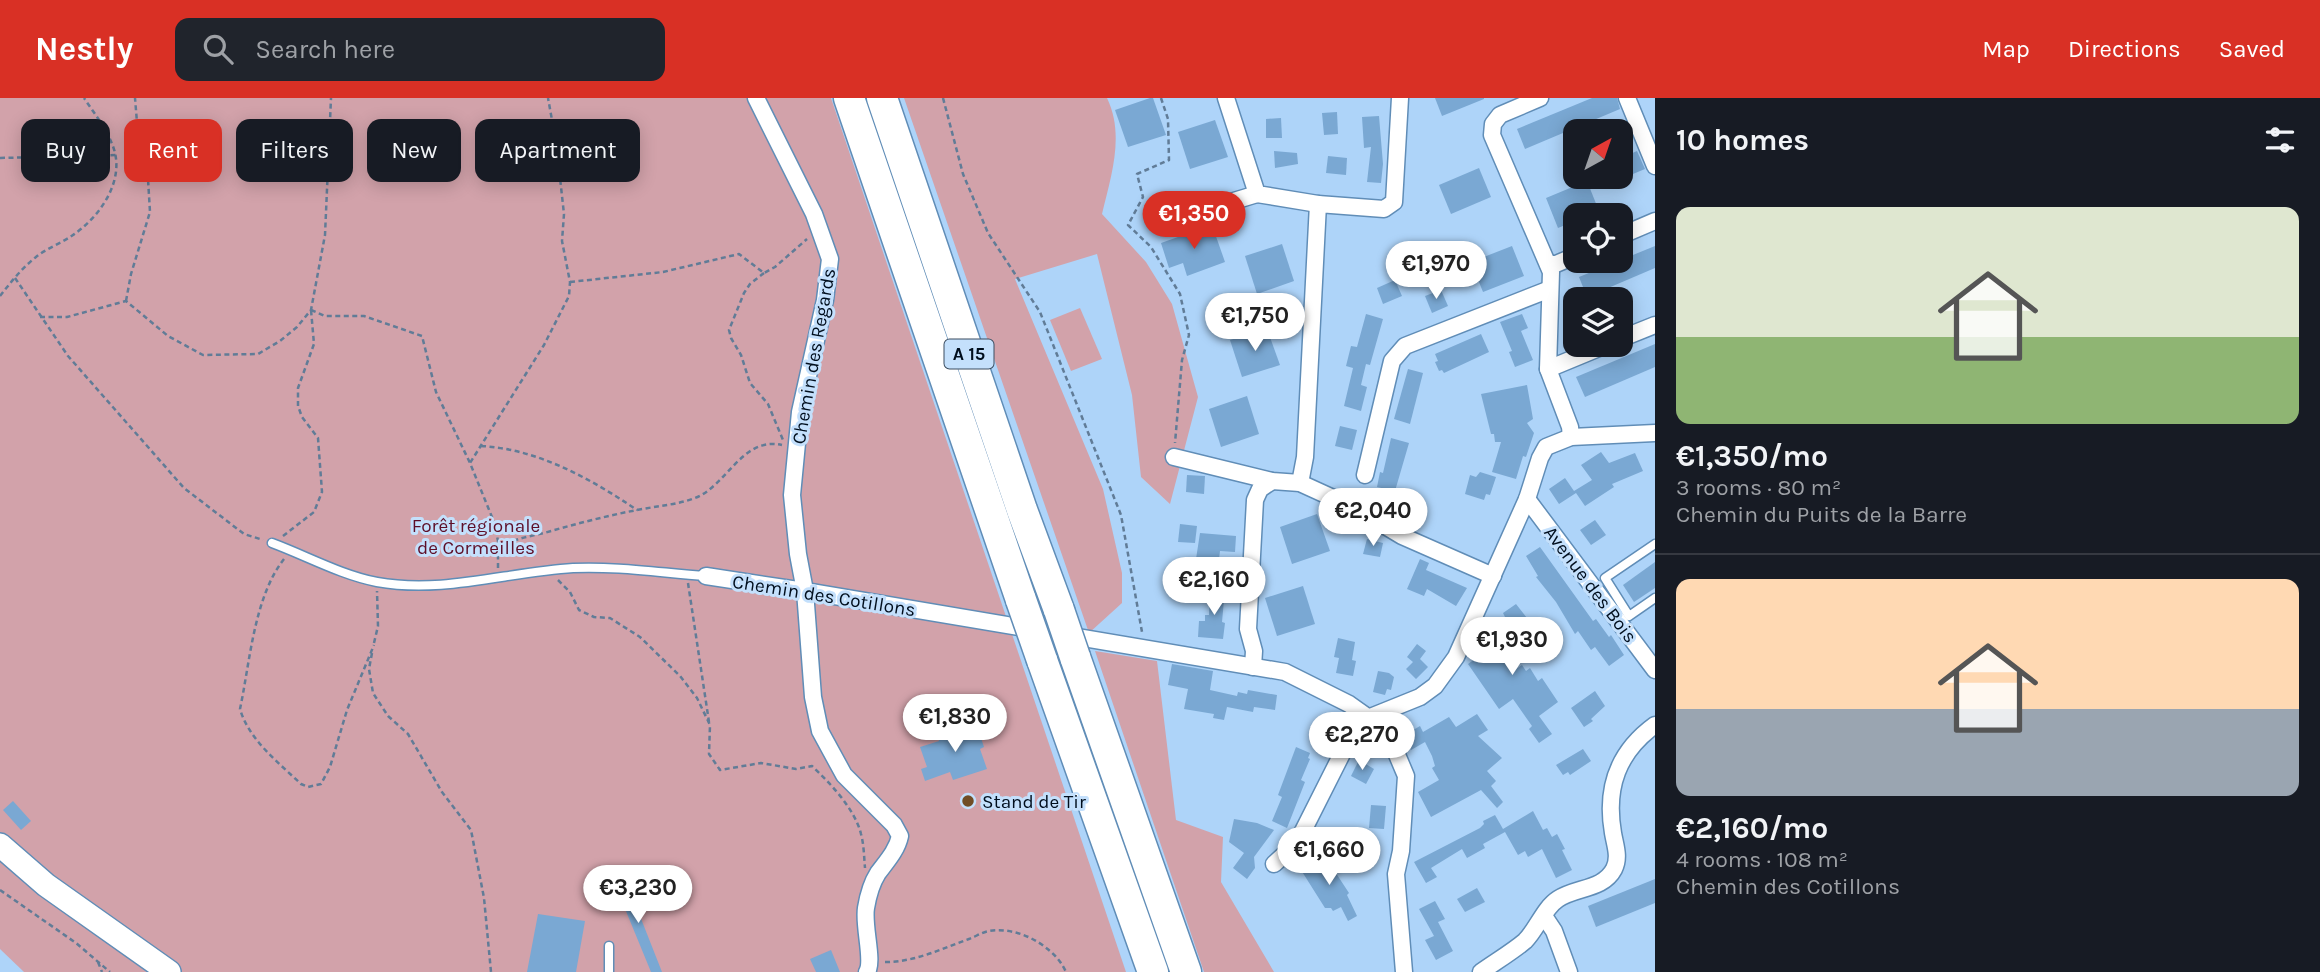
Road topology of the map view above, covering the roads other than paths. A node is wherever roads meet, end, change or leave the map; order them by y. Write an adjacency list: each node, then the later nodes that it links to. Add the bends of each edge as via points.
1 (756, 98): 32 (street, Chemin des Regards, via 814,214 830,259 800,412 792,495)
2 (849, 98): 45 (highway, A 15, bridge)
3 (882, 98): 46 (highway, A 15, bridge)
4 (1226, 98): 9 (street)
5 (1400, 98): 10 (street, via 1394,202 1384,209)
6 (1540, 98): 15 (street, via 1500,115 1492,135)
7 (1627, 98): 8 (street)
8 (1655, 166)
9 (1257, 194): 10 (street); 11 (street)
10 (1318, 204): 26 (street)
11 (1191, 214)
12 (1655, 221): 13 (street)
13 (1633, 230)
14 (1563, 261): 15 (street)
15 (1548, 264): 16 (street)
16 (1550, 289): 20 (street); 24 (street, via 1405,346 1392,361)
17 (1655, 325): 18 (street)
18 (1633, 334)
19 (1577, 357): 20 (street)
20 (1548, 369): 21 (street)
21 (1571, 437): 22 (street); 27 (street, via 1546,447)
22 (1653, 437)
23 (1174, 457): 25 (street)
24 (1365, 475)
25 (1272, 481): 26 (street); 34 (street, via 1260,489 1255,500 1248,629)
26 (1300, 483): 31 (street)
27 (1527, 499): 31 (street); 35 (street, Avenue des Bois)
28 (275, 544): 30 (lane, Chemin des Cotillons, via 359,577 422,586 575,568)
29 (1655, 544): 33 (lane, via 1605,578 1629,616)
30 (706, 576): 32 (street, Chemin des Cotillons)
31 (1493, 576): 36 (street, via 1455,657 1435,686)
32 (805, 591): 34 (street, Chemin des Cotillons); 42 (street, Chemin des Regards, via 820,731 844,775 900,835 868,895)
33 (1655, 598)
34 (1253, 667): 36 (street, Chemin des Cotillons, via 1285,672)
35 (1655, 670)
36 (1368, 718): 39 (street, via 1357,722 1351,732 1297,843); 47 (street, Chemin des Cotillons, via 1387,731 1406,776 1396,874)
37 (1655, 725): 40 (street, via 1633,743 1614,779 1610,816 1618,857 1613,871 1598,884 1558,899)
38 (0, 845): 43 (street, via 46,885)
39 (1274, 864)
40 (1544, 916): 48 (street, via 1525,940); 49 (street)
41 (609, 946): 44 (lane)
42 (869, 967)
43 (169, 972)
44 (608, 972)
45 (1153, 972)
46 (1186, 972)
47 (1404, 972)
48 (1481, 972)
49 (1569, 972)

